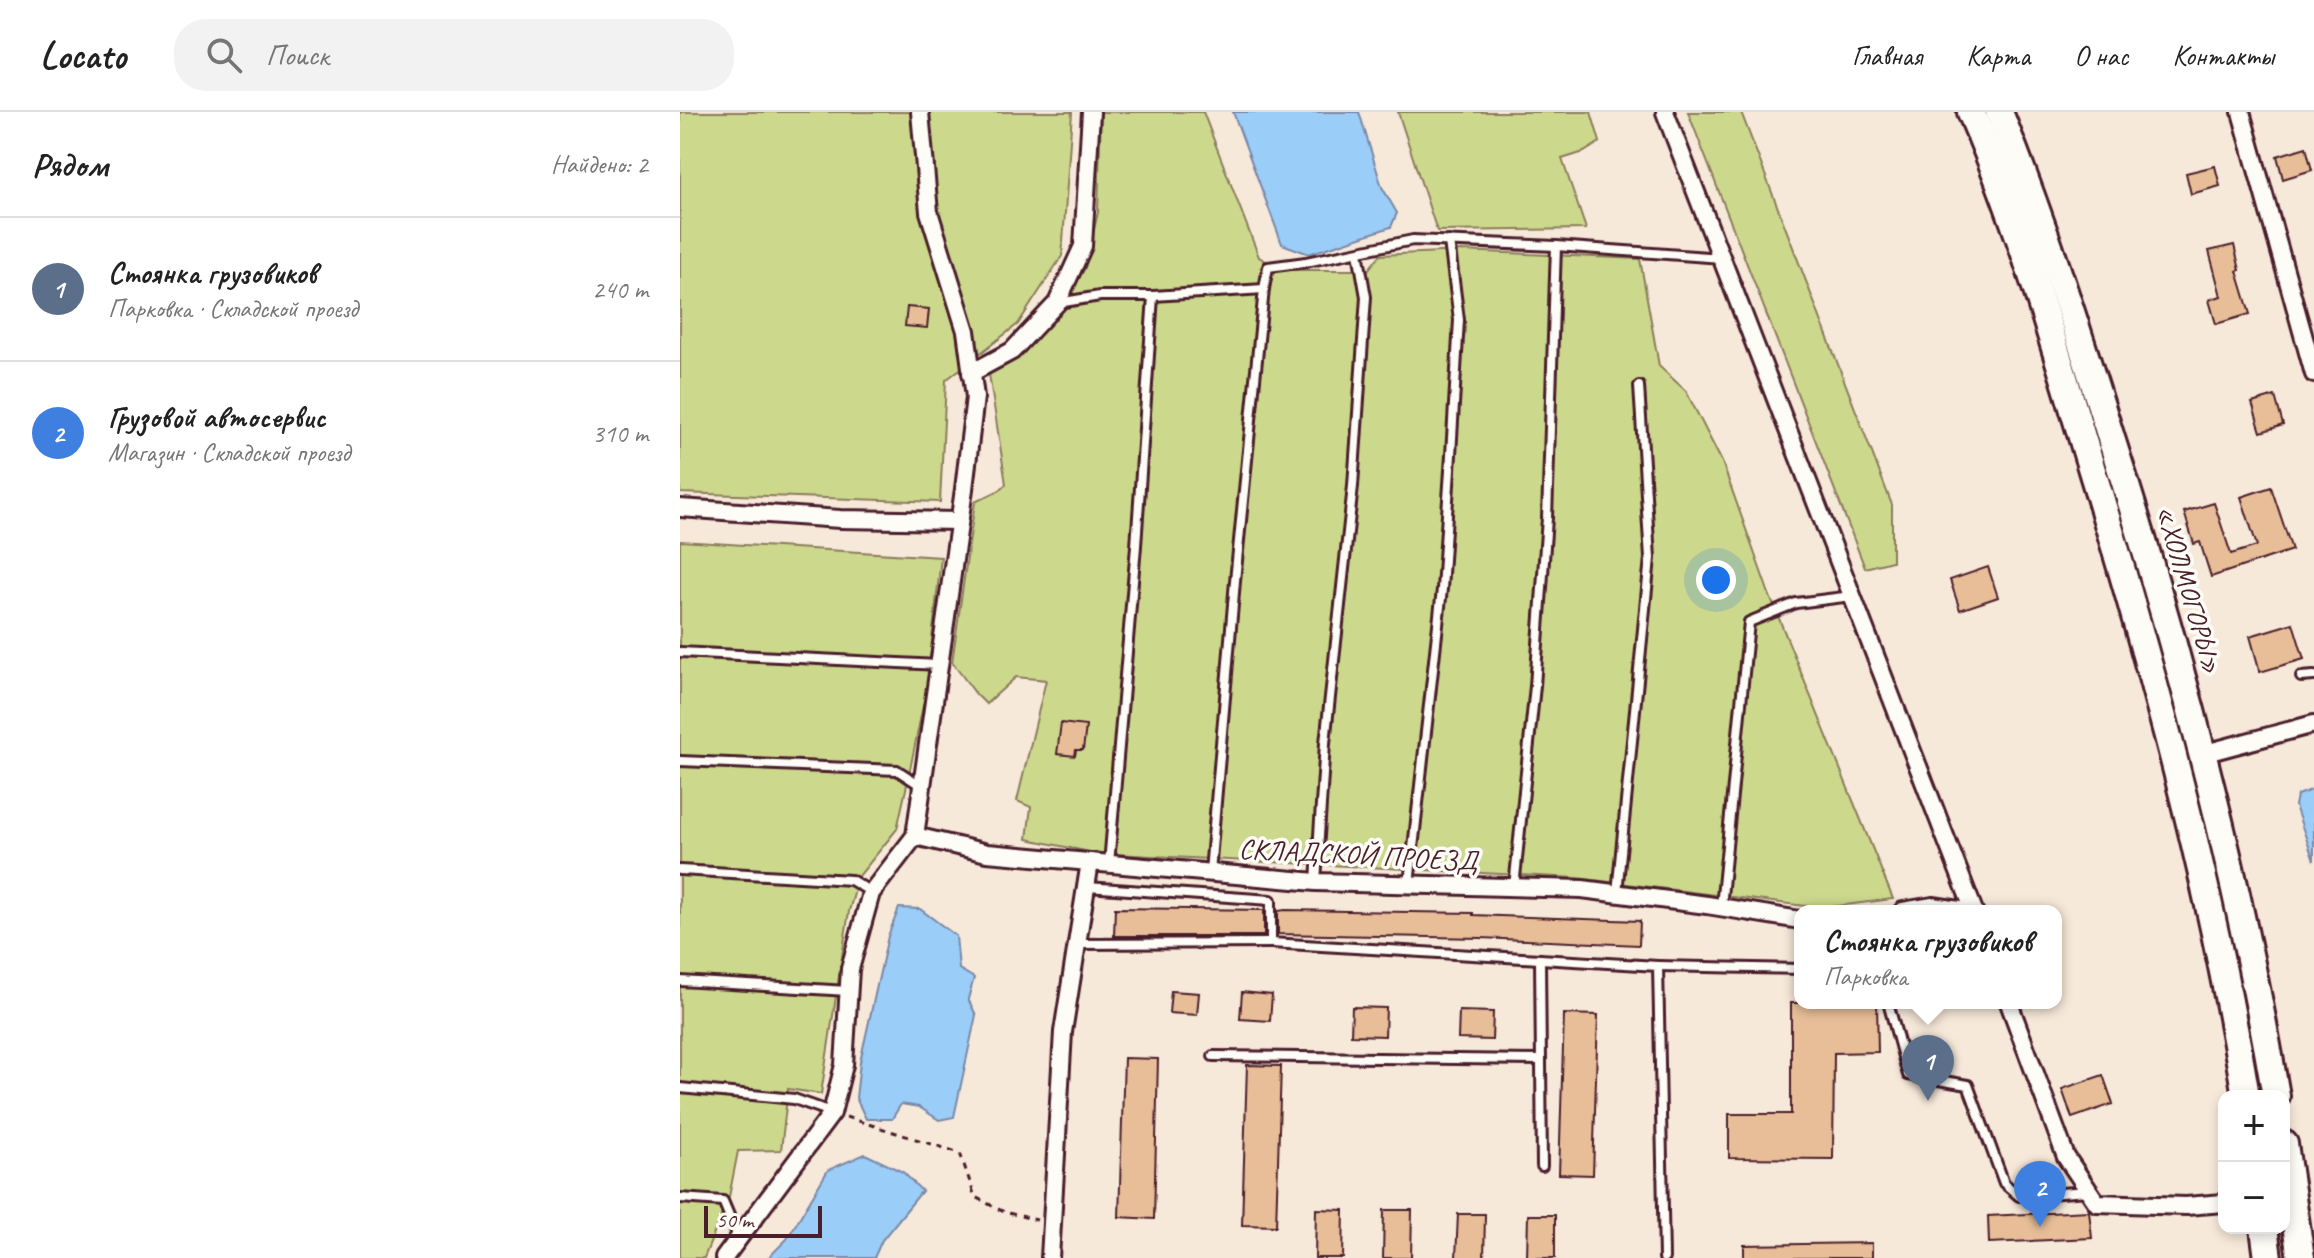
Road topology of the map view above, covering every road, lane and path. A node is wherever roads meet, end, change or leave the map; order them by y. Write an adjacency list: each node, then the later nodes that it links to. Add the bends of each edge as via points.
1 (920, 112): 14 (street, via 929,212 966,331)
2 (1091, 112): 13 (street, via 1083,246)
3 (1665, 112): 10 (street)
4 (1971, 112): 54 (highway, via 2038,293 2135,614 2183,794)
5 (1999, 112): 25 (highway, «ХОЛМОГОРЫ», via 2101,405)
6 (2241, 112): 15 (street)
7 (1449, 241): 8 (lane); 9 (lane, via 1413,240); 34 (lane, via 1459,320 1451,455 1442,589)
8 (1556, 246): 10 (lane); 36 (lane, via 1547,518)
9 (1358, 252): 11 (lane, via 1268,267); 33 (lane, via 1365,312)
10 (1722, 258): 19 (street)
11 (1264, 289): 12 (lane); 32 (lane)
12 (1153, 296): 13 (lane); 30 (lane)
13 (1057, 303): 14 (street, via 1012,351)
14 (971, 373): 18 (street, via 975,397)
15 (2314, 374)
16 (1639, 386): 38 (lane, via 1650,558)
17 (680, 508): 18 (street)
18 (959, 521): 21 (street)
19 (1852, 596): 39 (street); 40 (lane, via 1796,603 1749,622)
20 (680, 652): 21 (lane)
21 (939, 665): 27 (street)
22 (2314, 676): 23 (lane)
23 (2301, 677)
24 (2314, 724): 25 (street)
25 (2202, 754): 55 (highway, «ХОЛМОГОРЫ», via 2258,992)
26 (680, 761): 27 (lane, via 897,770)
27 (920, 785): 28 (street)
28 (915, 836): 29 (street, СКЛАДСКОЙ ПРОЕЗД, via 987,853); 37 (street)
29 (1090, 862): 30 (street, СКЛАДСКОЙ ПРОЕЗД); 35 (street)
30 (1109, 864): 32 (street, СКЛАДСКОЙ ПРОЕЗД)
31 (680, 870): 37 (lane, via 851,880)
32 (1210, 872): 33 (street, СКЛАДСКОЙ ПРОЕЗД)
33 (1316, 882): 34 (street, СКЛАДСКОЙ ПРОЕЗД)
34 (1409, 884): 36 (street, СКЛАДСКОЙ ПРОЕЗД)
35 (1086, 886): 42 (lane, via 1271,900); 43 (street)
36 (1514, 888): 38 (street, СКЛАДСКОЙ ПРОЕЗД)
37 (871, 893): 48 (street)
38 (1617, 894): 40 (street, СКЛАДСКОЙ ПРОЕЗД)
39 (1972, 905)
40 (1721, 907): 41 (street, СКЛАДСКОЙ ПРОЕЗД)
41 (1794, 919)
42 (1271, 943): 43 (lane); 44 (lane)
43 (1077, 944): 62 (street, via 1063,1032)
44 (1540, 959): 45 (lane); 52 (lane)
45 (1658, 966): 46 (lane); 67 (lane)
46 (1794, 969)
47 (680, 981): 48 (lane)
48 (848, 991): 56 (street, via 844,1065)
49 (1890, 1009): 59 (lane, via 1908,1075 1968,1085 2004,1183 2019,1196)
50 (2011, 1009): 59 (street, via 2066,1157)
51 (1213, 1056): 52 (lane)
52 (1541, 1060): 58 (lane)
53 (680, 1088): 56 (lane, via 794,1099)
54 (2245, 1090)
55 (2275, 1090)
56 (832, 1113): 62 (path, via 960,1153 975,1197 1004,1212); 64 (street)
57 (2287, 1162): 69 (highway)
58 (1542, 1166)
59 (2089, 1191): 61 (street, via 2097,1203)
60 (680, 1198): 64 (lane, via 723,1201)
61 (2218, 1203)
62 (1052, 1223): 66 (street)
63 (2265, 1234): 68 (highway)
64 (738, 1238): 65 (street)
65 (724, 1258)
66 (1050, 1258)
67 (1664, 1258)
68 (2268, 1258)
69 (2301, 1258)

